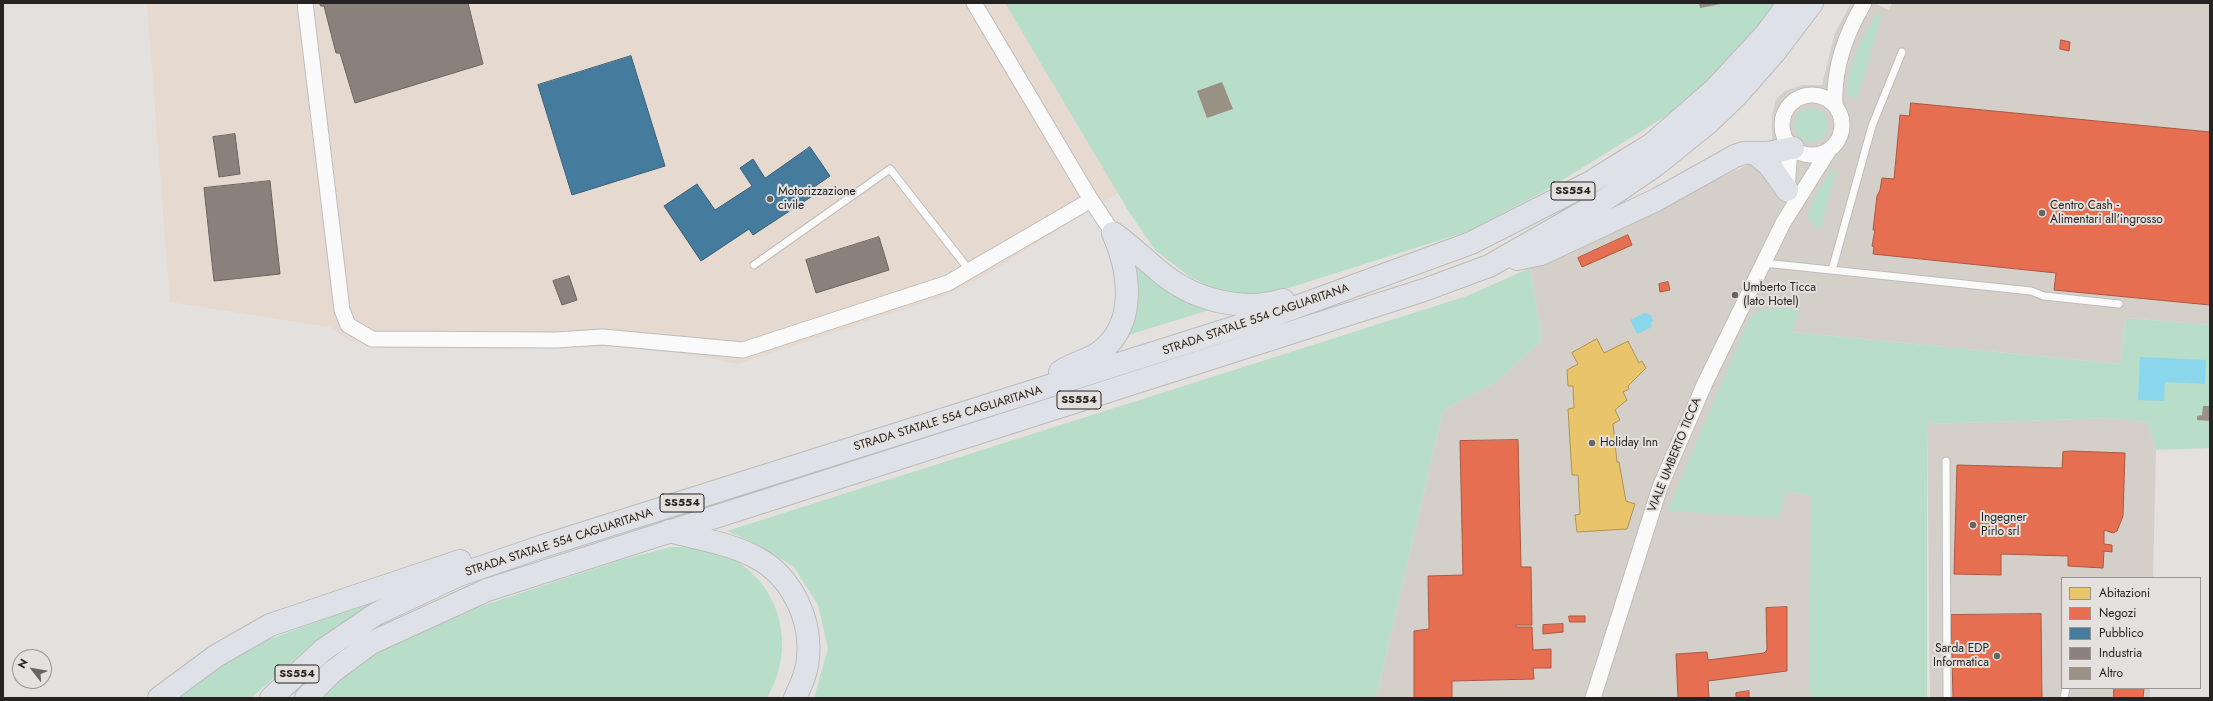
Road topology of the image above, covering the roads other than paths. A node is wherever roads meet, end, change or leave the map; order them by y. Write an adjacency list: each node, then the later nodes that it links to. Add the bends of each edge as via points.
1 (305, 3): 19 (street, via 342,310 348,325 367,337 395,341 556,340 603,337 743,350 948,283)
2 (974, 3): 12 (street)
3 (1789, 3): 20 (highway, STRADA STATALE 554 CAGLIARITANA / SS554, via 1765,35 1716,89 1645,148 1591,182 1471,243)
4 (1812, 3): 17 (highway, STRADA STATALE 554 CAGLIARITANA / SS554, via 1769,59 1708,123 1656,165 1604,201)
5 (1864, 3): 7 (street, via 1845,41 1834,89)
6 (1902, 52): 18 (lane, via 1872,126)
7 (1835, 106): 8 (street, via 1818,96 1799,98 1791,104 1785,113 1783,132 1786,141); 9 (street, via 1842,124 1836,143)
8 (1793, 148): 9 (street, via 1811,155); 10 (highway); 11 (street, VIALE UMBERTO TICCA)
9 (1829, 150): 13 (street, VIALE UMBERTO TICCA)
10 (1756, 154): 11 (highway, via 1769,165); 17 (highway, via 1744,153 1735,156 1656,200 1541,254)
11 (1787, 190): 13 (street, VIALE UMBERTO TICCA)
12 (1091, 200): 14 (street); 19 (street)
13 (1783, 223): 15 (street, VIALE UMBERTO TICCA)
14 (1113, 233): 20 (highway, via 1165,275 1198,294 1258,306 1295,296); 22 (highway, via 1121,254 1127,289 1123,321 1109,344 1092,357 1061,371)
15 (1764, 262): 18 (lane); 30 (street, VIALE UMBERTO TICCA, via 1704,384 1660,486)
16 (754, 265): 19 (lane, via 890,169)
17 (1488, 266): 24 (highway, STRADA STATALE 554 CAGLIARITANA / SS554, via 1424,290)
18 (1832, 270): 21 (lane, via 2031,291 2044,296)
19 (970, 271)
20 (1307, 304): 22 (highway, STRADA STATALE 554 CAGLIARITANA / SS554)
21 (2119, 304)
22 (1054, 386): 25 (highway, STRADA STATALE 554 CAGLIARITANA / SS554)
23 (1946, 461): 31 (lane)
24 (669, 531): 28 (highway, STRADA STATALE 554 CAGLIARITANA / SS554, via 487,590 371,644 332,672); 29 (highway, via 741,550 758,558 779,575 793,593 802,610 808,634 808,658 803,681)
25 (540, 547): 26 (highway, via 479,554 270,625 216,656); 27 (highway, STRADA STATALE 554 CAGLIARITANA / SS554, via 459,575 376,614 323,650)
26 (159, 698)
27 (271, 698)
28 (306, 698)
29 (795, 698)
30 (1593, 698)
31 (1947, 698)

